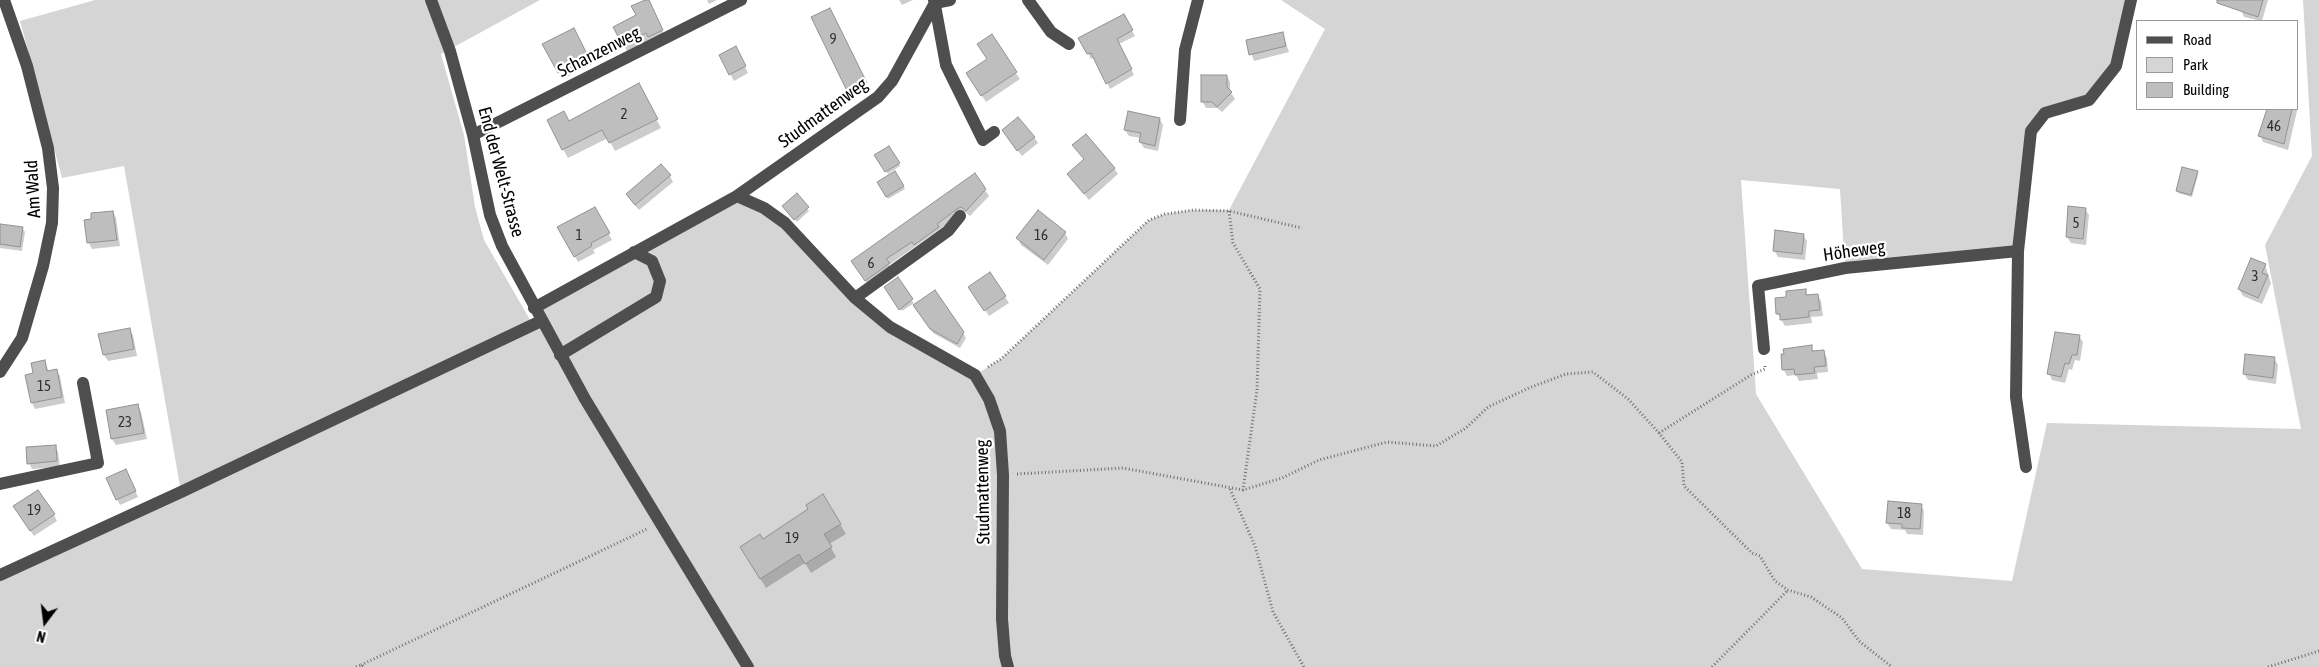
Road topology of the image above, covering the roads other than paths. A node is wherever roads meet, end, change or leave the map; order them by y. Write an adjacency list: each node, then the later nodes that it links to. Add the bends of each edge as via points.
1 (4, 0): 22 (street, Am Wald, via 30,75 48,148 53,188 52,223 43,266 22,338)
2 (431, 0): 12 (street, End der Welt-Strasse, via 450,51)
3 (741, 0): 12 (street, Schanzenweg)
4 (950, 0): 8 (street)
5 (1028, 0): 9 (street, via 1050,32)
6 (1198, 0): 10 (street, via 1185,50)
7 (2131, 0): 15 (street, via 2116,66 2089,100 2045,114 2031,131)
8 (935, 2): 11 (street, via 946,65 984,140); 13 (street, Studmattenweg, via 892,80 878,97)
9 (1069, 44)
10 (1180, 120)
11 (994, 132)
12 (473, 135): 18 (street, End der Welt-Strasse, via 490,215)
13 (737, 196): 16 (street, Studmattenweg); 17 (street, via 764,208 785,223)
14 (960, 216): 17 (street, via 948,231)
15 (2018, 251): 20 (street, Höheweg, via 1845,268 1758,286); 24 (street, via 2016,397)
16 (634, 252): 18 (street, Studmattenweg); 21 (street, via 652,261 660,281 656,298)
17 (855, 298): 28 (street, Studmattenweg, via 890,327 976,375 989,399 1000,432 1002,619)
18 (534, 308): 19 (street, End der Welt-Strasse)
19 (541, 321): 21 (street, End der Welt-Strasse); 26 (street)
20 (1764, 349)
21 (560, 355): 27 (street, End der Welt-Strasse)
22 (0, 372)
23 (83, 383): 25 (street, via 98,463)
24 (2026, 467)
25 (0, 484)
26 (0, 575)
27 (748, 667)
28 (1008, 667)

